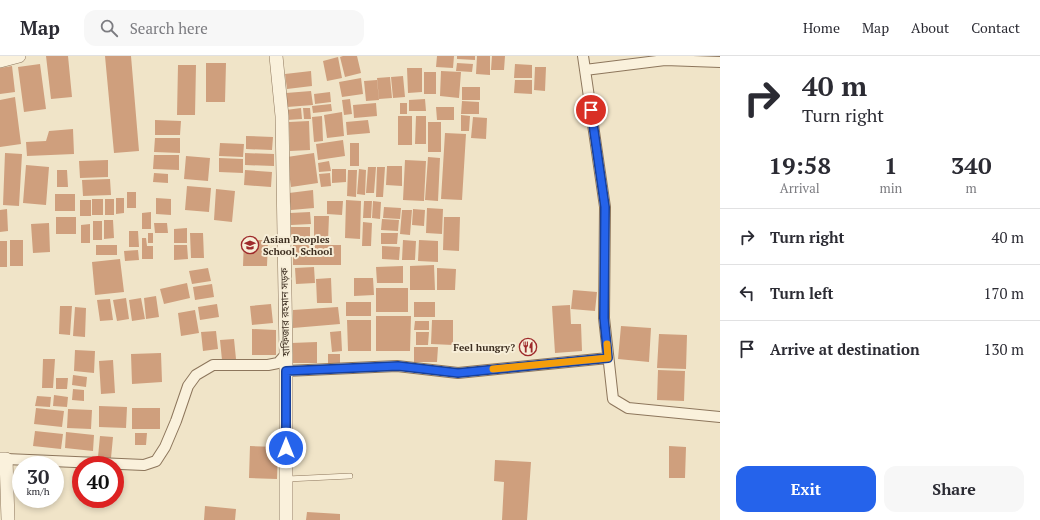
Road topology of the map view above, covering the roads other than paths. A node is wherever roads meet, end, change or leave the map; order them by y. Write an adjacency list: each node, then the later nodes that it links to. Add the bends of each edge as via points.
1 (19, 56): 4 (street)
2 (276, 56): 7 (street, হাফিজার রহমান সড়ক, via 282,116)
3 (583, 56): 6 (street)
4 (0, 61)
5 (720, 62): 6 (street, via 665,60)
6 (585, 70): 8 (street, via 605,207 604,318)
7 (286, 354): 9 (street, হাফিজার রহমান সড়ক); 11 (street, via 278,363 214,365 196,375 188,386 165,447 156,461 144,465)
8 (608, 358): 9 (street, via 458,373 398,366); 10 (street, via 613,399 628,408)
9 (286, 371): 13 (street, হাফিজার রহমান সড়ক)
10 (720, 417)
11 (3, 459): 14 (street)
12 (350, 476): 13 (lane)
13 (286, 479): 15 (street, হাফিজার রহমান সড়ক)
14 (8, 520)
15 (286, 520)

